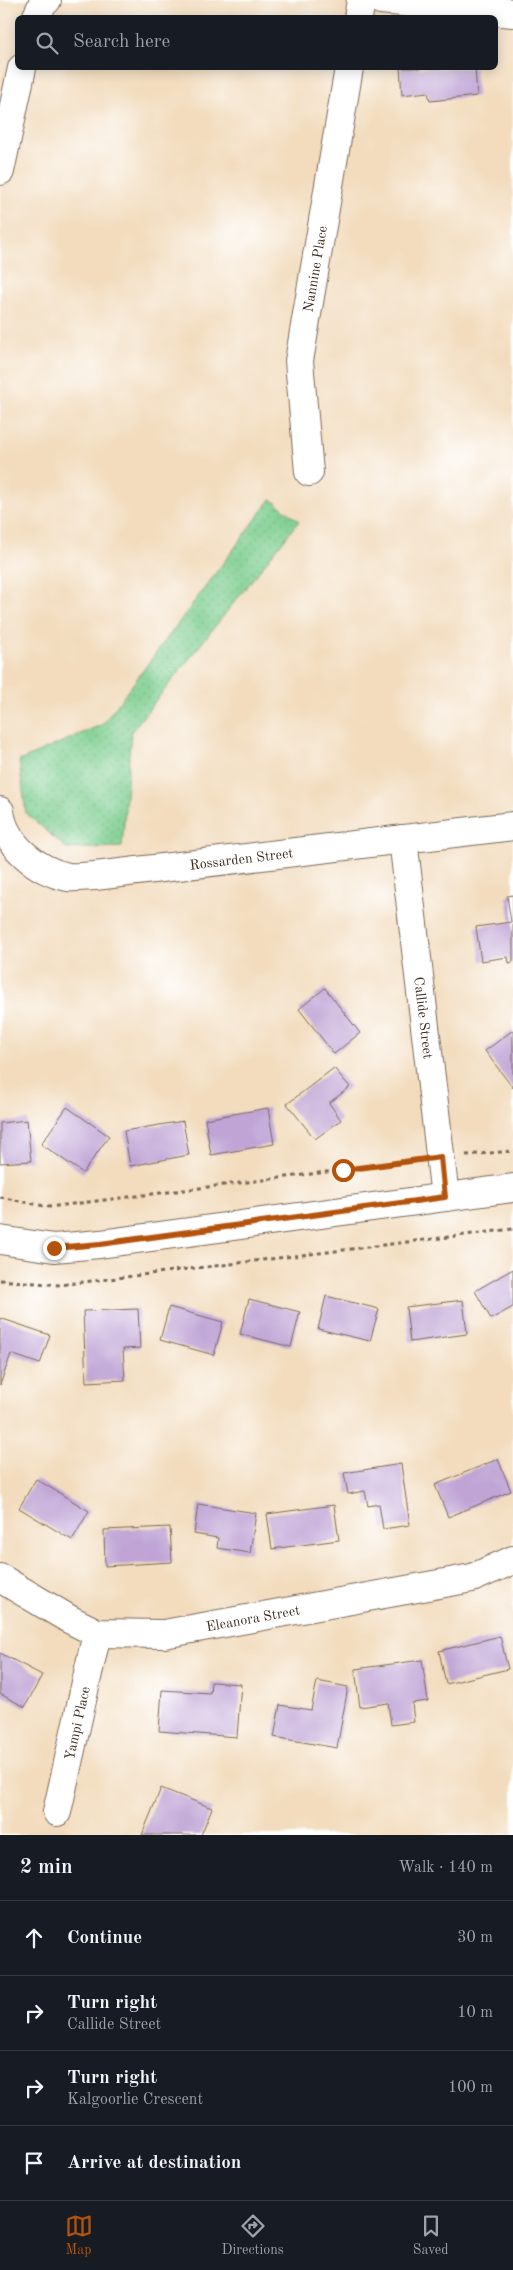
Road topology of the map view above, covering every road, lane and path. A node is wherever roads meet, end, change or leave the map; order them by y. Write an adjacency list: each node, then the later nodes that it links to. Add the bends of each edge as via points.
1 (47, 0): 5 (street)
2 (361, 0): 6 (street)
3 (381, 0): 4 (street)
4 (513, 13)
5 (37, 15)
6 (358, 15)
7 (22, 70): 9 (street)
8 (349, 70): 10 (street, Nannine Place, via 299,361)
9 (0, 170)
10 (309, 472)
11 (0, 811): 13 (street, Rossarden Street, via 13,842 27,857 69,877)
12 (513, 826): 13 (street, Rossarden Street)
13 (403, 839): 15 (street, Callide Street)
14 (513, 1151): 15 (path)
15 (441, 1157): 17 (path, via 49,1207); 18 (street, Callide Street)
16 (513, 1188): 18 (street)
17 (0, 1197)
18 (445, 1197): 20 (street, via 100,1244 54,1248)
19 (513, 1229): 21 (path, via 60,1285)
20 (0, 1240)
21 (0, 1280)
22 (513, 1560): 24 (street, Eleanora Street, via 472,1578 164,1634)
23 (0, 1578): 24 (street, Eleanora Street)
24 (97, 1633): 25 (street, Yampi Place)
25 (57, 1812)

